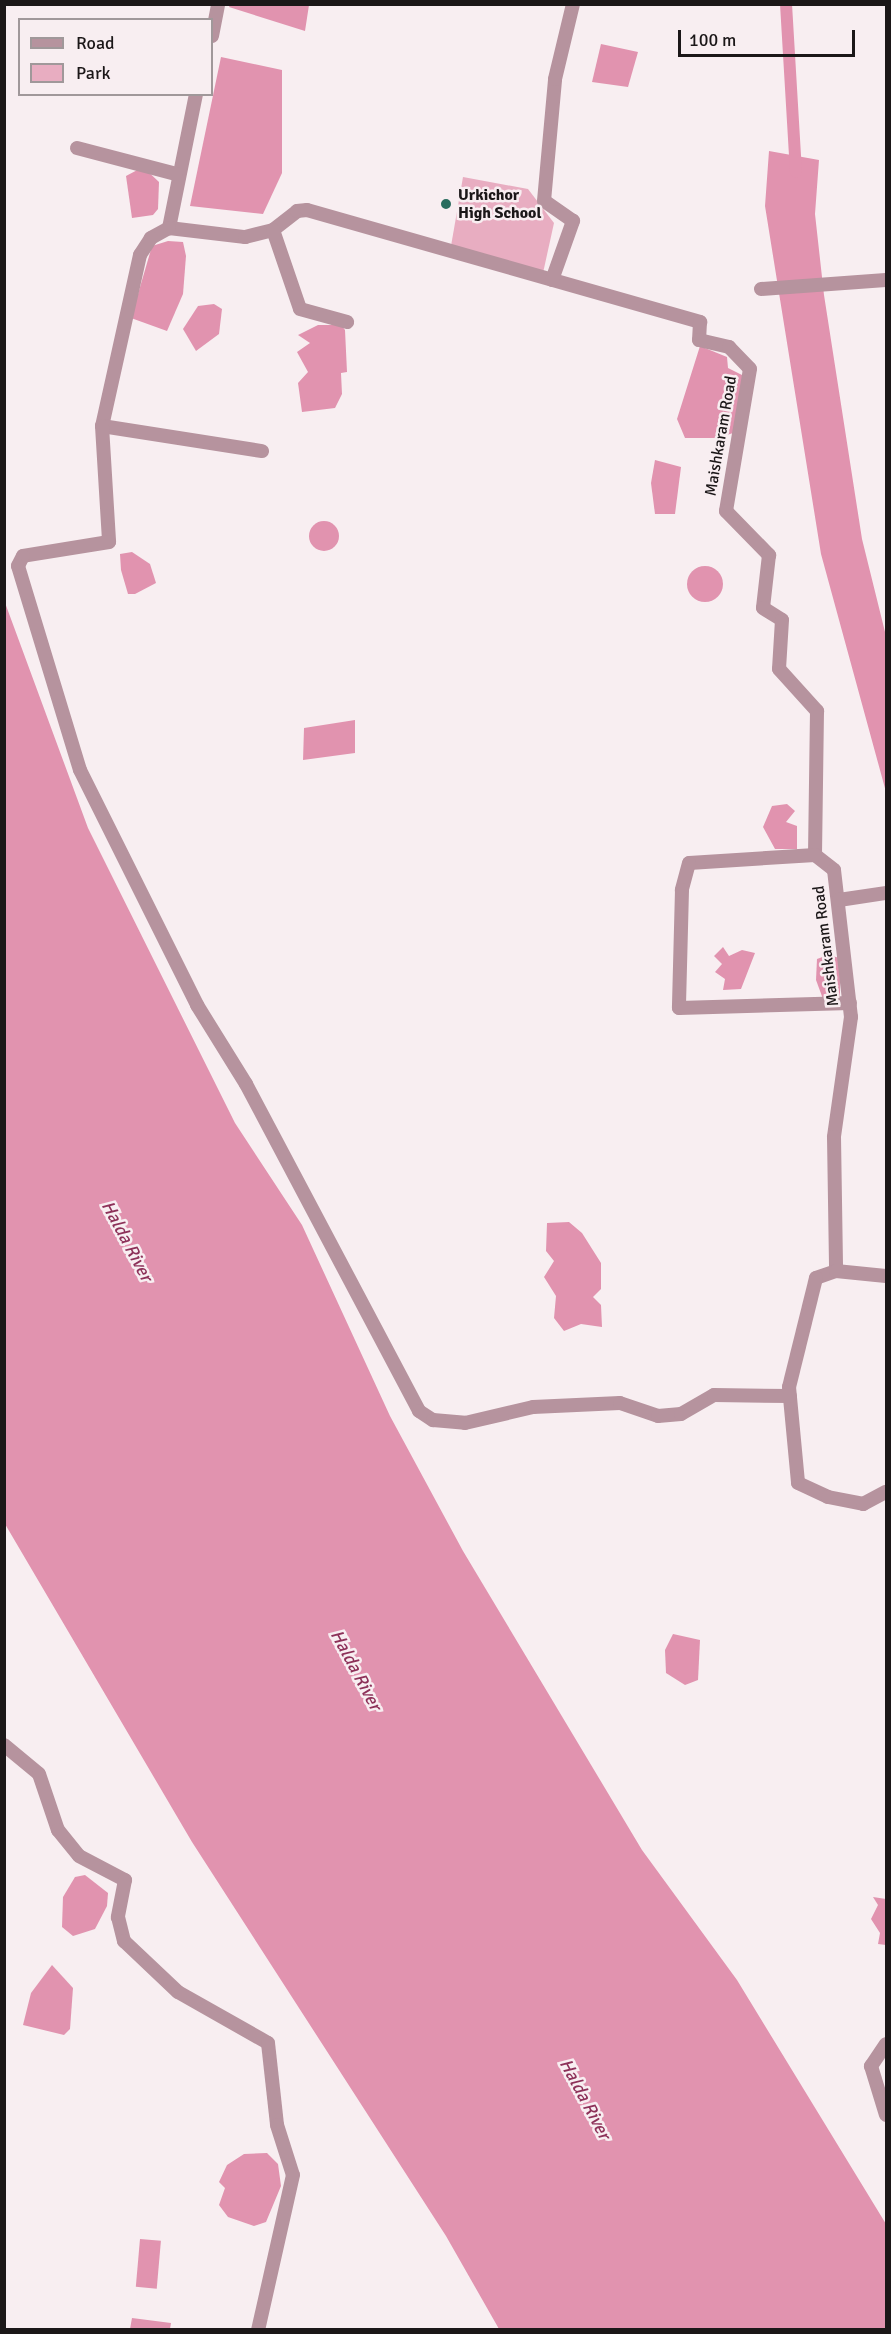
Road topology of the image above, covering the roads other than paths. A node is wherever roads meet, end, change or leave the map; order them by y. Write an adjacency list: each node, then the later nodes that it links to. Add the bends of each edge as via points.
1 (218, 4): 3 (street)
2 (573, 4): 9 (street, via 555,79 544,201 573,221)
3 (213, 31)
4 (196, 96): 6 (street)
5 (77, 148): 6 (street)
6 (176, 174): 7 (street)
7 (169, 228): 8 (street, via 232,237); 13 (street, via 151,238 140,255)
8 (273, 230): 9 (street, via 297,210 308,210); 12 (street, via 300,309)
9 (552, 280): 15 (street, Maishkaram Road, via 700,322 699,340 729,347 750,369 726,511 769,555 763,608 782,620 779,669 817,711)
10 (886, 280): 11 (street)
11 (761, 290)
12 (347, 322)
13 (102, 426): 14 (street); 21 (street, via 109,542 23,556 18,566 80,770 197,1005 246,1084 419,1411 440,1422 465,1423 532,1407 620,1403 658,1416 681,1414 714,1395)
14 (262, 451)
15 (815, 855): 17 (street, Maishkaram Road, via 834,870); 18 (street, via 689,863 682,890 679,1008)
16 (886, 893): 17 (street)
17 (838, 900): 18 (street, Maishkaram Road)
18 (850, 1003): 19 (street, Maishkaram Road, via 834,1137)
19 (836, 1271): 20 (street); 21 (street, via 816,1278)
20 (886, 1276)
21 (790, 1396): 22 (street, via 798,1484 828,1497 863,1504)
22 (886, 1492)
23 (4, 1745): 26 (street, via 39,1774 58,1830 79,1856 125,1880 118,1917 124,1941 178,1992 268,2043 277,2125 293,2175)
24 (886, 2044): 25 (street, via 871,2066)
25 (886, 2115)
26 (258, 2330)

